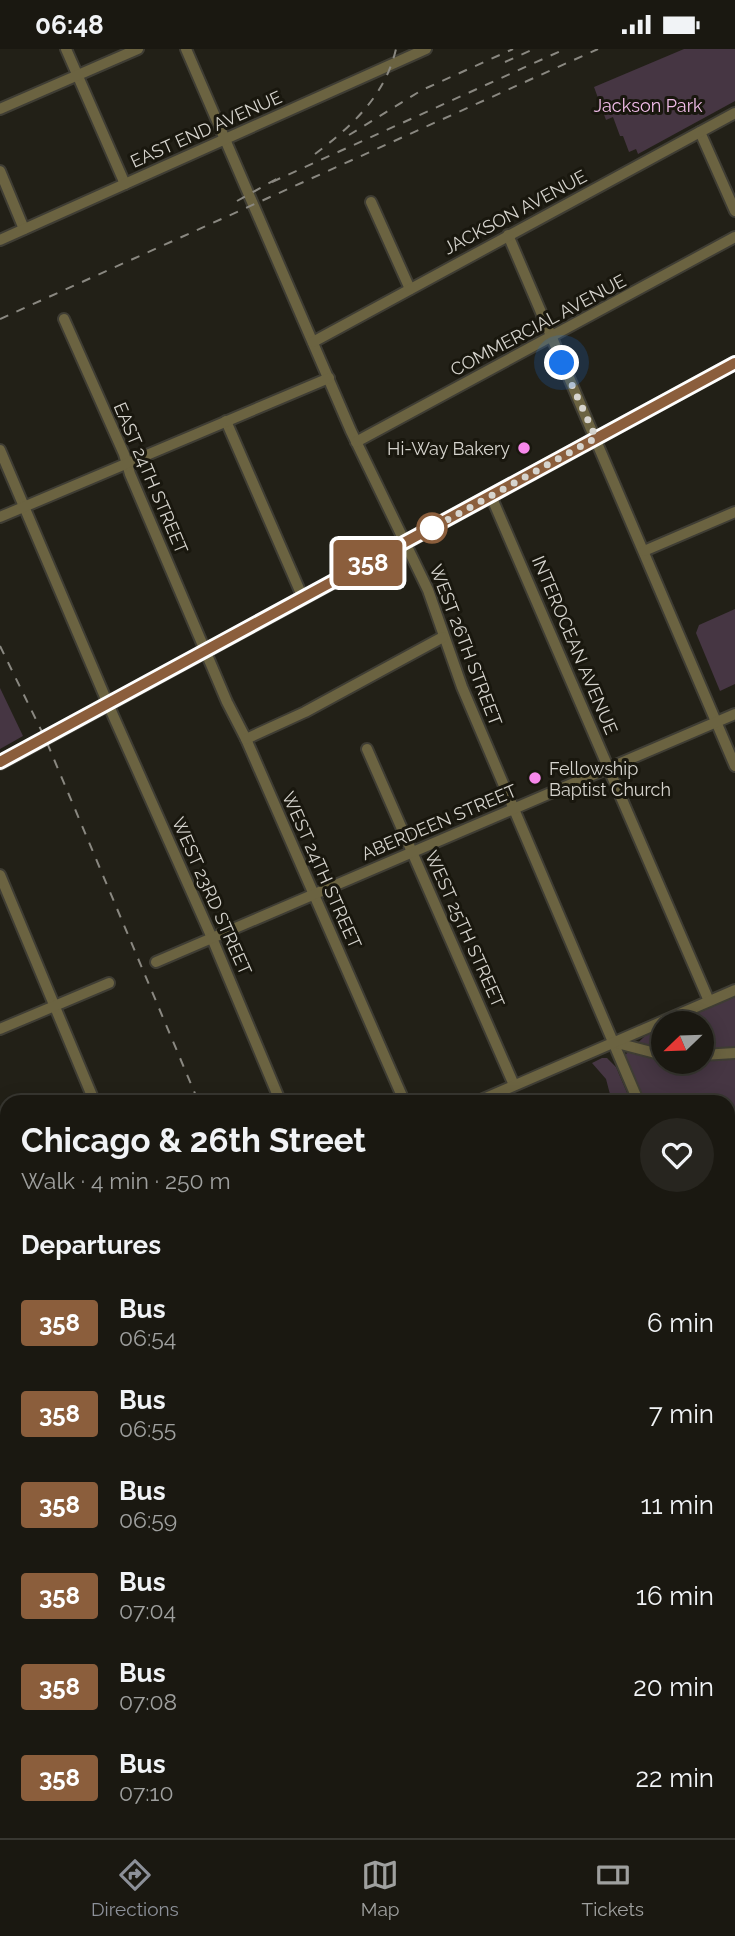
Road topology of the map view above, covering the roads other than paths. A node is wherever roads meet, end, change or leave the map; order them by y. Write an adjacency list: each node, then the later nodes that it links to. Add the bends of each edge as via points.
1 (66, 49): 5 (street)
2 (138, 49): 5 (street)
3 (186, 49): 9 (street, WEST 26TH STREET)
4 (426, 49): 9 (street, EAST END AVENUE)
5 (77, 75): 6 (street); 11 (street)
6 (0, 109)
7 (735, 113): 8 (street, JACKSON AVENUE)
8 (700, 132): 13 (street); 15 (street, JACKSON AVENUE)
9 (226, 139): 11 (street, EAST END AVENUE); 21 (street, WEST 26TH STREET)
10 (0, 171): 14 (street)
11 (125, 184): 14 (street, EAST END AVENUE)
12 (371, 202): 18 (street)
13 (735, 211)
14 (24, 229): 17 (street, EAST END AVENUE)
15 (508, 235): 18 (street, JACKSON AVENUE); 20 (street)
16 (735, 237): 20 (street, COMMERCIAL AVENUE)
17 (0, 240)
18 (410, 289): 21 (street, JACKSON AVENUE)
19 (64, 319): 28 (street, EAST 24TH STREET)
20 (552, 338): 25 (street); 26 (street, COMMERCIAL AVENUE)
21 (313, 342): 23 (street, WEST 26TH STREET)
22 (735, 362): 25 (main road)
23 (329, 378): 24 (street); 26 (street, WEST 26TH STREET)
24 (226, 421): 28 (street); 35 (street)
25 (596, 438): 29 (main road); 34 (street)
26 (356, 442): 33 (street, WEST 26TH STREET)
27 (0, 450): 30 (street, WEST 23RD STREET)
28 (127, 463): 30 (street); 37 (street, EAST 24TH STREET)
29 (491, 496): 33 (main road); 45 (street, INTEROCEAN AVENUE)
30 (25, 507): 32 (street); 38 (street, WEST 23RD STREET)
31 (735, 512): 34 (street)
32 (0, 517)
33 (405, 543): 35 (main road); 36 (street, WEST 26TH STREET, via 428,590)
34 (643, 551): 40 (street)
35 (303, 598): 37 (main road)
36 (443, 637): 41 (street); 46 (street, WEST 26TH STREET)
37 (205, 651): 38 (main road); 41 (street, WEST 24TH STREET)
38 (108, 704): 43 (main road); 50 (street, WEST 23RD STREET)
39 (735, 714): 40 (street, ABERDEEN STREET)
40 (716, 722): 44 (street); 45 (street, ABERDEEN STREET)
41 (246, 739): 49 (street, WEST 24TH STREET)
42 (367, 749): 47 (street, WEST 25TH STREET)
43 (0, 762)
44 (735, 766)
45 (609, 768): 46 (street, ABERDEEN STREET); 54 (street, INTEROCEAN AVENUE)
46 (514, 809): 47 (street, ABERDEEN STREET); 57 (street, WEST 26TH STREET)
47 (412, 853): 49 (street, ABERDEEN STREET); 61 (street, WEST 25TH STREET)
48 (0, 875): 55 (street)
49 (313, 895): 50 (street, ABERDEEN STREET); 64 (street, WEST 24TH STREET)
50 (212, 938): 51 (street, ABERDEEN STREET); 63 (street, WEST 23RD STREET)
51 (156, 962)
52 (109, 983): 55 (street)
53 (735, 990): 54 (street)
54 (709, 1001): 57 (street)
55 (54, 1006): 56 (street); 62 (street)
56 (0, 1029)
57 (613, 1042): 58 (street); 61 (street); 66 (street, WEST 26TH STREET)
58 (651, 1052)
59 (735, 1053): 60 (street)
60 (714, 1054)
61 (514, 1085): 65 (street)
62 (92, 1095)
63 (278, 1095)
64 (401, 1095)
65 (492, 1095)
66 (636, 1095)

